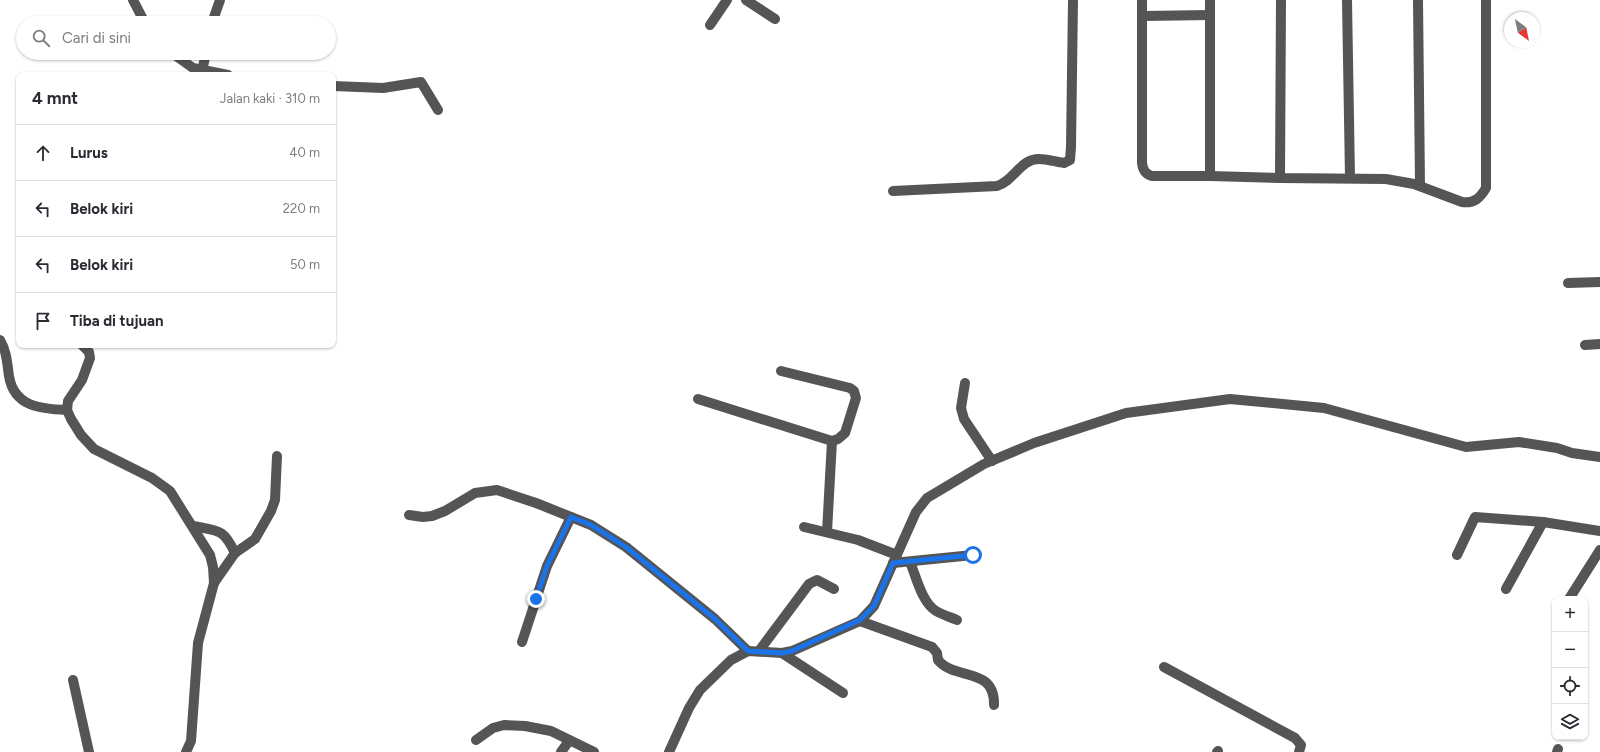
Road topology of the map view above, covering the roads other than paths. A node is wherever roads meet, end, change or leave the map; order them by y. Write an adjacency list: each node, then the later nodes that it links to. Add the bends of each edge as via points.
1 (133, 0): 13 (street)
2 (220, 0): 14 (street)
3 (727, 0): 17 (street)
4 (746, 0): 16 (street)
5 (1073, 0): 28 (street, via 1070,160 1064,163 1034,159 1022,165 1009,180 997,186)
6 (1142, 0): 15 (street)
7 (1210, 0): 12 (street)
8 (1281, 0): 25 (street)
9 (1346, 0): 26 (street)
10 (1418, 0): 27 (street)
11 (1486, 0): 27 (street, via 1486,188 1476,201 1468,203)
12 (1210, 15): 15 (street); 24 (street)
13 (141, 16)
14 (214, 16)
15 (1143, 16): 24 (street, via 1143,170 1152,176)
16 (775, 19)
17 (710, 25)
18 (182, 60): 20 (street, via 193,68)
19 (204, 60): 20 (street)
20 (202, 70): 21 (street)
21 (212, 72)
22 (336, 86): 23 (street, via 383,88 421,82)
23 (438, 110)
24 (1210, 176): 25 (street)
25 (1280, 178): 26 (street)
26 (1350, 178): 27 (street, via 1386,179)
27 (1420, 186)
28 (893, 190)
29 (1600, 282): 30 (street)
30 (1568, 283)
31 (0, 340): 38 (street, via 5,350 11,383 18,395 27,404 46,409)
32 (1600, 344): 33 (street)
33 (1585, 345)
34 (85, 348): 38 (street, via 90,358 82,380 68,401)
35 (781, 371): 39 (street, via 854,391 856,398 845,433)
36 (965, 383): 42 (street, via 961,408 964,419)
37 (698, 398): 39 (street)
38 (67, 410): 46 (street, via 81,435 94,449 152,478 170,491)
39 (832, 441): 49 (street)
40 (277, 456): 51 (street, via 275,500 271,511 255,539)
41 (1600, 457): 42 (street, via 1520,442 1466,447 1324,408 1230,398 1126,413 1034,443)
42 (992, 461): 54 (street, via 927,498 916,512)
43 (410, 514): 44 (street, via 432,516 475,493 497,490)
44 (571, 517): 62 (street, via 547,566); 63 (street, via 591,525 626,547 715,619)
45 (1543, 522): 48 (street); 53 (street, via 1475,517); 58 (street)
46 (193, 526): 51 (street, via 224,534); 56 (street, via 210,555)
47 (804, 527): 49 (street)
48 (1600, 531)
49 (827, 532): 54 (street, via 858,540)
50 (1600, 550): 59 (street)
51 (235, 553): 56 (street)
52 (973, 555): 55 (street)
53 (1457, 556)
54 (895, 559): 55 (street); 60 (street, via 874,606)
55 (910, 562): 61 (street, via 929,604 935,611)
56 (214, 583): 73 (street, via 198,643 191,741)
57 (834, 589): 64 (street, via 817,580 809,584)
58 (1506, 590)
59 (1571, 596)
60 (860, 620): 65 (street, via 806,646); 69 (street, via 932,647 937,653 938,660 947,667 986,682 994,695)
61 (957, 620)
62 (522, 642)
63 (748, 651): 64 (street); 76 (street, via 731,660 700,690)
64 (759, 651): 65 (street)
65 (782, 653): 68 (street)
66 (1164, 667): 77 (street, via 1296,738 1301,746)
67 (73, 680): 72 (street)
68 (843, 693)
69 (994, 705)
70 (476, 740): 71 (street, via 493,728 504,725 542,728)
71 (569, 741): 74 (street); 75 (street)
72 (89, 752)
73 (186, 752)
74 (561, 752)
75 (594, 752)
76 (669, 752)
77 (1300, 752)

